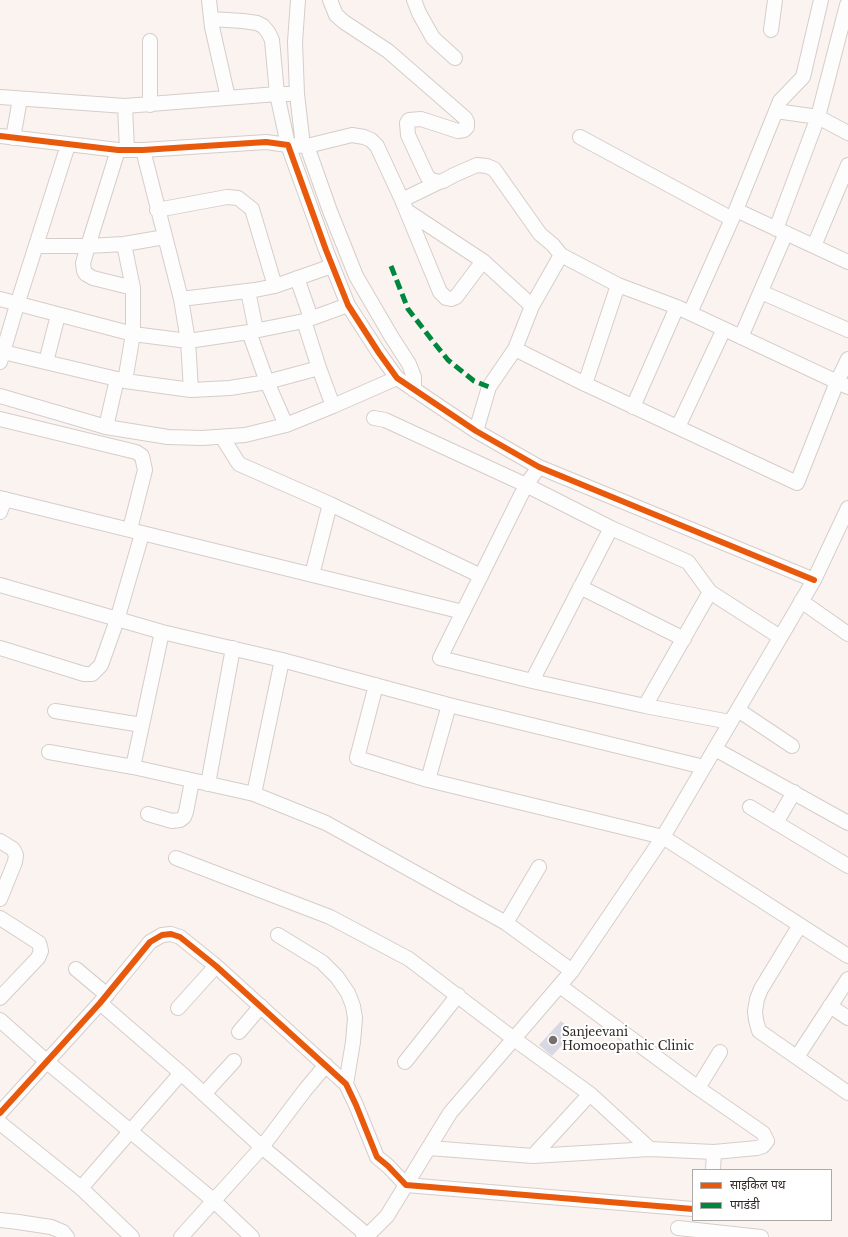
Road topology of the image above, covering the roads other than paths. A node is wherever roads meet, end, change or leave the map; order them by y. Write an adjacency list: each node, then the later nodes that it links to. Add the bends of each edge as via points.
1 (209, 0): 8 (street)
2 (298, 0): 13 (street, via 295,42)
3 (330, 0): 30 (street, via 336,14 344,22 388,50 465,118 467,127 458,131 421,119 409,120 407,123 408,135 427,176)
4 (414, 0): 11 (street, via 433,38)
5 (775, 0): 9 (street)
6 (821, 0): 19 (street, via 803,77 780,101)
7 (847, 5): 20 (street)
8 (211, 19): 12 (street, via 243,20 263,26 272,40); 15 (street)
9 (770, 30)
10 (150, 41): 17 (street)
11 (454, 58)
12 (277, 94): 13 (street); 15 (street); 25 (street)
13 (297, 94): 26 (street)
14 (0, 97): 16 (street)
15 (228, 98): 17 (street)
16 (20, 99): 18 (street); 22 (street)
17 (150, 105): 18 (street)
18 (125, 106): 27 (street)
19 (776, 111): 20 (street); 34 (street)
20 (818, 117): 21 (street); 35 (street)
21 (847, 128)
22 (6, 137): 24 (street)
23 (580, 137): 34 (street)
24 (68, 145): 27 (street); 39 (street)
25 (288, 145): 26 (street); 28 (street, via 266,142); 33 (street)
26 (305, 146): 31 (street, via 352,135 371,140 377,146); 33 (street)
27 (122, 150): 28 (street); 40 (street)
28 (143, 150): 32 (street)
29 (848, 165): 41 (street)
30 (438, 182): 31 (street); 42 (street, via 477,165 494,169 540,234)
31 (404, 206): 43 (street); 43 (street, via 440,292 446,298 456,297)
32 (157, 210): 36 (street); 48 (street, via 228,197 238,198 252,209)
33 (322, 214): 38 (street)
34 (734, 214): 35 (street); 57 (street)
35 (781, 231): 41 (street); 51 (street)
36 (165, 237): 37 (street); 53 (street)
37 (124, 244): 40 (street); 49 (street)
38 (335, 245): 45 (street); 65 (street, via 356,276)
39 (36, 246): 40 (street); 54 (street)
40 (88, 246): 49 (street, via 83,263 86,274)
41 (814, 246): 44 (street)
42 (561, 255): 47 (street); 56 (street)
43 (483, 261): 56 (street)
44 (848, 262)
45 (332, 266): 46 (street); 55 (street)
46 (297, 278): 48 (street); 59 (street)
47 (618, 285): 57 (street); 75 (street)
48 (276, 286): 50 (street)
49 (133, 288): 63 (street)
50 (248, 291): 53 (street); 62 (street)
51 (761, 292): 61 (street); 64 (street)
52 (0, 299): 54 (street)
53 (181, 299): 66 (street)
54 (17, 305): 58 (street); 68 (street)
55 (348, 305): 59 (street); 65 (street)
56 (532, 306): 67 (street)
57 (683, 310): 60 (street); 81 (street)
58 (58, 315): 63 (street); 70 (street)
59 (308, 320): 62 (street); 71 (street)
60 (724, 329): 64 (street); 86 (street)
61 (848, 330)
62 (252, 331): 66 (street); 74 (street)
63 (133, 334): 66 (street); 73 (street)
64 (741, 337): 76 (street)
65 (382, 339): 72 (street); 78 (street, via 412,370)
66 (188, 341): 77 (street)
67 (515, 349): 75 (street); 87 (street, via 489,387)
68 (1, 357): 70 (street)
69 (848, 359): 76 (street)
70 (46, 362): 73 (street)
71 (319, 368): 74 (street); 80 (street)
72 (397, 378): 78 (street); 80 (street)
73 (121, 380): 77 (street); 85 (street)
74 (267, 382): 77 (street, via 230,388); 84 (street)
75 (586, 384): 81 (street)
76 (843, 384): 86 (street, via 796,483)
77 (190, 390)
78 (414, 390): 87 (street)
79 (0, 396): 85 (street)
80 (333, 406): 84 (street)
81 (633, 406): 86 (street)
82 (374, 418): 90 (street, via 385,420)
83 (0, 419): 96 (street, via 136,452 142,456 145,470)
84 (286, 425): 88 (street, via 245,435)
85 (106, 427): 88 (street, via 168,436)
86 (678, 427)
87 (476, 431): 89 (street)
88 (222, 437): 92 (street, via 239,464)
89 (539, 467): 90 (street); 99 (street)
90 (526, 485): 95 (street); 98 (street)
91 (2, 498): 94 (street); 96 (street)
92 (330, 504): 97 (street); 98 (street)
93 (848, 508): 99 (street)
94 (0, 512)
95 (611, 528): 101 (street); 102 (street, via 688,562)
96 (136, 531): 97 (street); 105 (street)
97 (312, 574): 104 (street)
98 (481, 576): 104 (street)
99 (814, 580): 103 (street)
100 (1, 586): 105 (street)
101 (580, 587): 109 (street); 113 (street)
102 (710, 592): 108 (street); 109 (street)
103 (801, 601): 107 (street); 108 (street)
104 (463, 612): 113 (street, via 440,658)
105 (117, 620): 106 (street); 110 (street, via 101,664 92,674 84,674)
106 (162, 632): 111 (street); 120 (street)
107 (848, 634)
108 (780, 637): 117 (street)
109 (684, 639): 116 (street)
110 (0, 648)
111 (233, 648): 112 (street); 128 (street)
112 (282, 660): 114 (street); 130 (street)
113 (532, 681): 116 (street)
114 (376, 686): 115 (street); 126 (street, via 357,758)
115 (449, 705): 124 (street); 126 (street)
116 (645, 706): 119 (street)
117 (738, 710): 119 (street); 121 (street)
118 (55, 711): 120 (street)
119 (730, 722): 122 (street)
120 (142, 725): 125 (street)
121 (792, 746)
122 (715, 749): 124 (street); 129 (street)
123 (49, 752): 125 (street)
124 (704, 767): 135 (street)
125 (133, 768): 127 (street)
126 (428, 780): 135 (street)
127 (192, 781): 128 (street); 132 (street, via 184,817 172,821)
128 (208, 784): 130 (street)
129 (794, 792): 133 (street); 134 (street)
130 (254, 794): 142 (street, via 326,823)
131 (750, 807): 133 (street)
132 (148, 814)
133 (776, 823): 138 (street)
134 (848, 823)
135 (663, 836): 143 (street); 148 (street)
136 (0, 842): 140 (street, via 13,849 16,855)
137 (176, 858): 151 (street, via 330,916 409,959)
138 (848, 866)
139 (539, 867): 142 (street)
140 (0, 899)
141 (0, 918): 152 (street, via 39,943 41,951 38,958)
142 (506, 923): 148 (street)
143 (800, 925): 145 (street); 162 (street, via 761,989 755,1011 759,1031)
144 (278, 935): 168 (street, via 322,962 348,993 355,1018)
145 (848, 956)
146 (216, 966): 153 (street, via 180,938 171,934 162,935 150,942); 154 (street); 156 (street)
147 (76, 969): 153 (street)
148 (572, 971): 150 (street)
149 (848, 979): 155 (street)
150 (560, 986): 160 (street); 169 (street)
151 (458, 995): 160 (street); 165 (street)
152 (0, 998)
153 (103, 999): 163 (street); 167 (street)
154 (261, 1006): 159 (street); 166 (street)
155 (830, 1006): 157 (street); 162 (street)
156 (178, 1008)
157 (848, 1018)
158 (0, 1020): 163 (street)
159 (239, 1032)
160 (514, 1039): 172 (street); 177 (street, via 450,1113)
161 (720, 1052): 169 (street)
162 (797, 1057): 170 (street)
163 (46, 1061): 173 (street); 175 (street)
164 (234, 1061): 171 (street)
165 (406, 1062)
166 (326, 1065): 168 (street); 176 (street)
167 (181, 1073): 171 (street); 175 (street)
168 (346, 1084): 182 (street, via 377,1156)
169 (698, 1088): 179 (street, via 763,1133 767,1141 757,1148)
170 (848, 1093)
171 (204, 1094): 176 (street)
172 (590, 1094): 178 (street); 180 (street)
173 (0, 1113)
174 (0, 1123): 183 (street)
175 (131, 1131): 183 (street); 184 (street)
176 (262, 1147): 184 (street); 188 (street)
177 (429, 1148): 180 (street); 182 (street)
178 (650, 1149): 179 (street); 180 (street)
179 (714, 1152): 181 (street)
180 (533, 1156)
181 (713, 1169)
182 (406, 1185): 185 (street); 188 (street, via 387,1216)
183 (81, 1188): 190 (street)
184 (213, 1200): 191 (street); 192 (street)
185 (688, 1208): 187 (street)
186 (0, 1220): 189 (street, via 51,1227)
187 (676, 1232): 193 (street)
188 (365, 1236)
189 (67, 1237)
190 (132, 1237)
191 (181, 1237)
192 (252, 1237)
193 (761, 1237)

